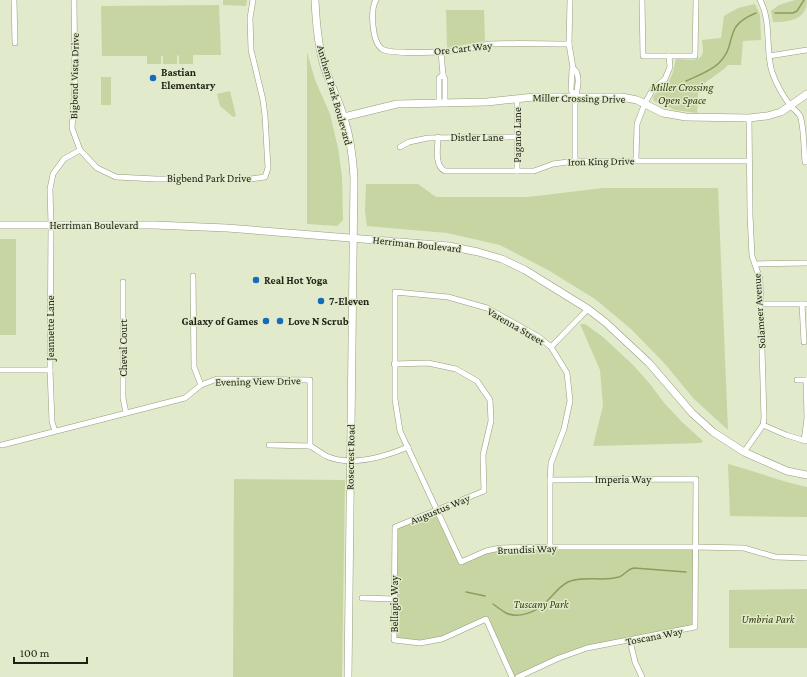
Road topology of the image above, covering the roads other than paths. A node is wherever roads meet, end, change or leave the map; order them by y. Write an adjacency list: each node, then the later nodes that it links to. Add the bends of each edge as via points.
1 (14, 0): 10 (street)
2 (74, 0): 27 (street, Bigbend Vista Drive, via 75,85 72,128)
3 (253, 0): 27 (street, Bigbend Park Drive, via 250,18 251,50 265,116 268,168 265,177 116,177 97,168)
4 (315, 0): 22 (main road, Anthem Park Boulevard, via 322,55)
5 (570, 0): 11 (street)
6 (642, 0): 14 (street, via 643,56)
7 (696, 0): 14 (street, via 695,56)
8 (760, 0): 15 (street, via 767,21)
9 (375, 1): 13 (street, Ore Cart Way, via 372,13 374,30 381,48 390,52)
10 (15, 43)
11 (570, 44): 13 (street, Ore Cart Way, via 488,44); 17 (street, via 574,68 571,90)
12 (807, 50): 15 (street)
13 (441, 52): 19 (street)
14 (669, 56): 20 (street, via 670,67 665,79 653,88)
15 (769, 56): 21 (street, via 772,73)
16 (807, 94): 21 (main road, Miller Crossing Drive)
17 (575, 97): 18 (main road, Miller Crossing Drive); 20 (main road, Miller Crossing Drive, via 622,97); 29 (street)
18 (517, 99): 19 (main road, Miller Crossing Drive); 25 (street, Pagano Lane)
19 (442, 102): 22 (main road, Miller Crossing Drive, via 397,104)
20 (645, 103): 23 (main road, Miller Crossing Drive, via 663,113 686,117); 28 (street, via 637,124)
21 (790, 106): 23 (main road, Miller Crossing Drive, via 781,112); 31 (street, via 800,116)
22 (344, 117): 35 (main road, Anthem Park Boulevard, via 353,159)
23 (749, 118): 30 (street, Solameer Avenue)
24 (438, 137): 25 (street, Distler Lane); 26 (street, Distler Lane, via 409,142); 32 (street, Iron King Drive, via 438,165 444,171)
25 (517, 137): 32 (street, Pagano Lane)
26 (400, 147)
27 (80, 150): 34 (street, Jeannette Lane, via 64,159 53,174 50,189)
28 (636, 160): 29 (street, Iron King Drive); 30 (street, Iron King Drive)
29 (575, 161): 32 (street, Iron King Drive, via 553,164 534,172)
30 (748, 161): 37 (street, Solameer Avenue, via 752,256)
31 (807, 162)
32 (518, 171)
33 (0, 225): 34 (main road, Herriman Boulevard)
34 (51, 225): 35 (main road, Herriman Boulevard, via 154,225); 49 (street, Jeannette Lane)
35 (354, 238): 43 (main road, Herriman Boulevard, via 449,246 478,252 525,270); 62 (main road, Rosecrest Road)
36 (807, 263): 37 (street)
37 (755, 264): 41 (street, Solameer Avenue, via 760,278)
38 (193, 276): 52 (street, via 194,367)
39 (123, 282): 53 (street, Cheval Court, via 123,398)
40 (395, 292): 46 (street, Varenna Street, via 448,297 487,308 539,337); 47 (street, Brundisi Way)
41 (760, 304): 42 (street); 54 (street, Solameer Avenue)
42 (805, 304): 45 (street)
43 (588, 309): 46 (street); 61 (main road, Herriman Boulevard, via 649,363 692,414 713,432)
44 (797, 342): 45 (street)
45 (806, 342)
46 (551, 347): 65 (street, Varenna Street, via 567,373 570,401 564,429 551,462)
47 (394, 364): 60 (street, Brundisi Way, via 395,399 400,431); 66 (street, Augustus Way, via 428,363 456,369 476,381 490,400 491,421 483,455 484,491)
48 (0, 370): 49 (street)
49 (50, 370): 55 (street, Jeannette Lane, via 52,422)
50 (797, 380): 51 (street)
51 (806, 380): 56 (street)
52 (201, 385): 53 (street, Evening View Drive, via 185,398); 59 (street, Evening View Drive, via 217,379 310,380)
53 (126, 414): 55 (street, Evening View Drive)
54 (763, 425): 56 (street); 61 (street)
55 (55, 431): 57 (street, Evening View Drive)
56 (805, 441)
57 (2, 445)
58 (269, 445): 59 (street)
59 (310, 446): 62 (street, via 336,459)
60 (408, 447): 62 (street, via 386,456); 66 (street, Brundisi Way)
61 (744, 452): 63 (main road, Herriman Boulevard, via 787,471)
62 (350, 460): 74 (main road, Rosecrest Road)
63 (807, 475)
64 (696, 479): 65 (street, Imperia Way); 69 (street, Toscana Way)
65 (550, 480): 68 (street, Varenna Street)
66 (436, 511): 67 (street, Augustus Way); 68 (street, Brundisi Way, via 460,562 500,548)
67 (396, 527): 72 (street, Bellagio Way)
68 (550, 547): 69 (street, Brundisi Way)
69 (694, 547): 70 (street, Brundisi Way, via 744,548 776,557); 73 (street, Toscana Way, via 695,627)
70 (807, 558)
71 (362, 598): 72 (street)
72 (394, 599): 75 (street, Bellagio Way, via 394,640 420,643 442,639 486,619)
73 (630, 641): 76 (street, Toscana Way, via 587,648); 77 (street)
74 (348, 677)
75 (512, 677)
76 (518, 677)
77 (642, 677)

